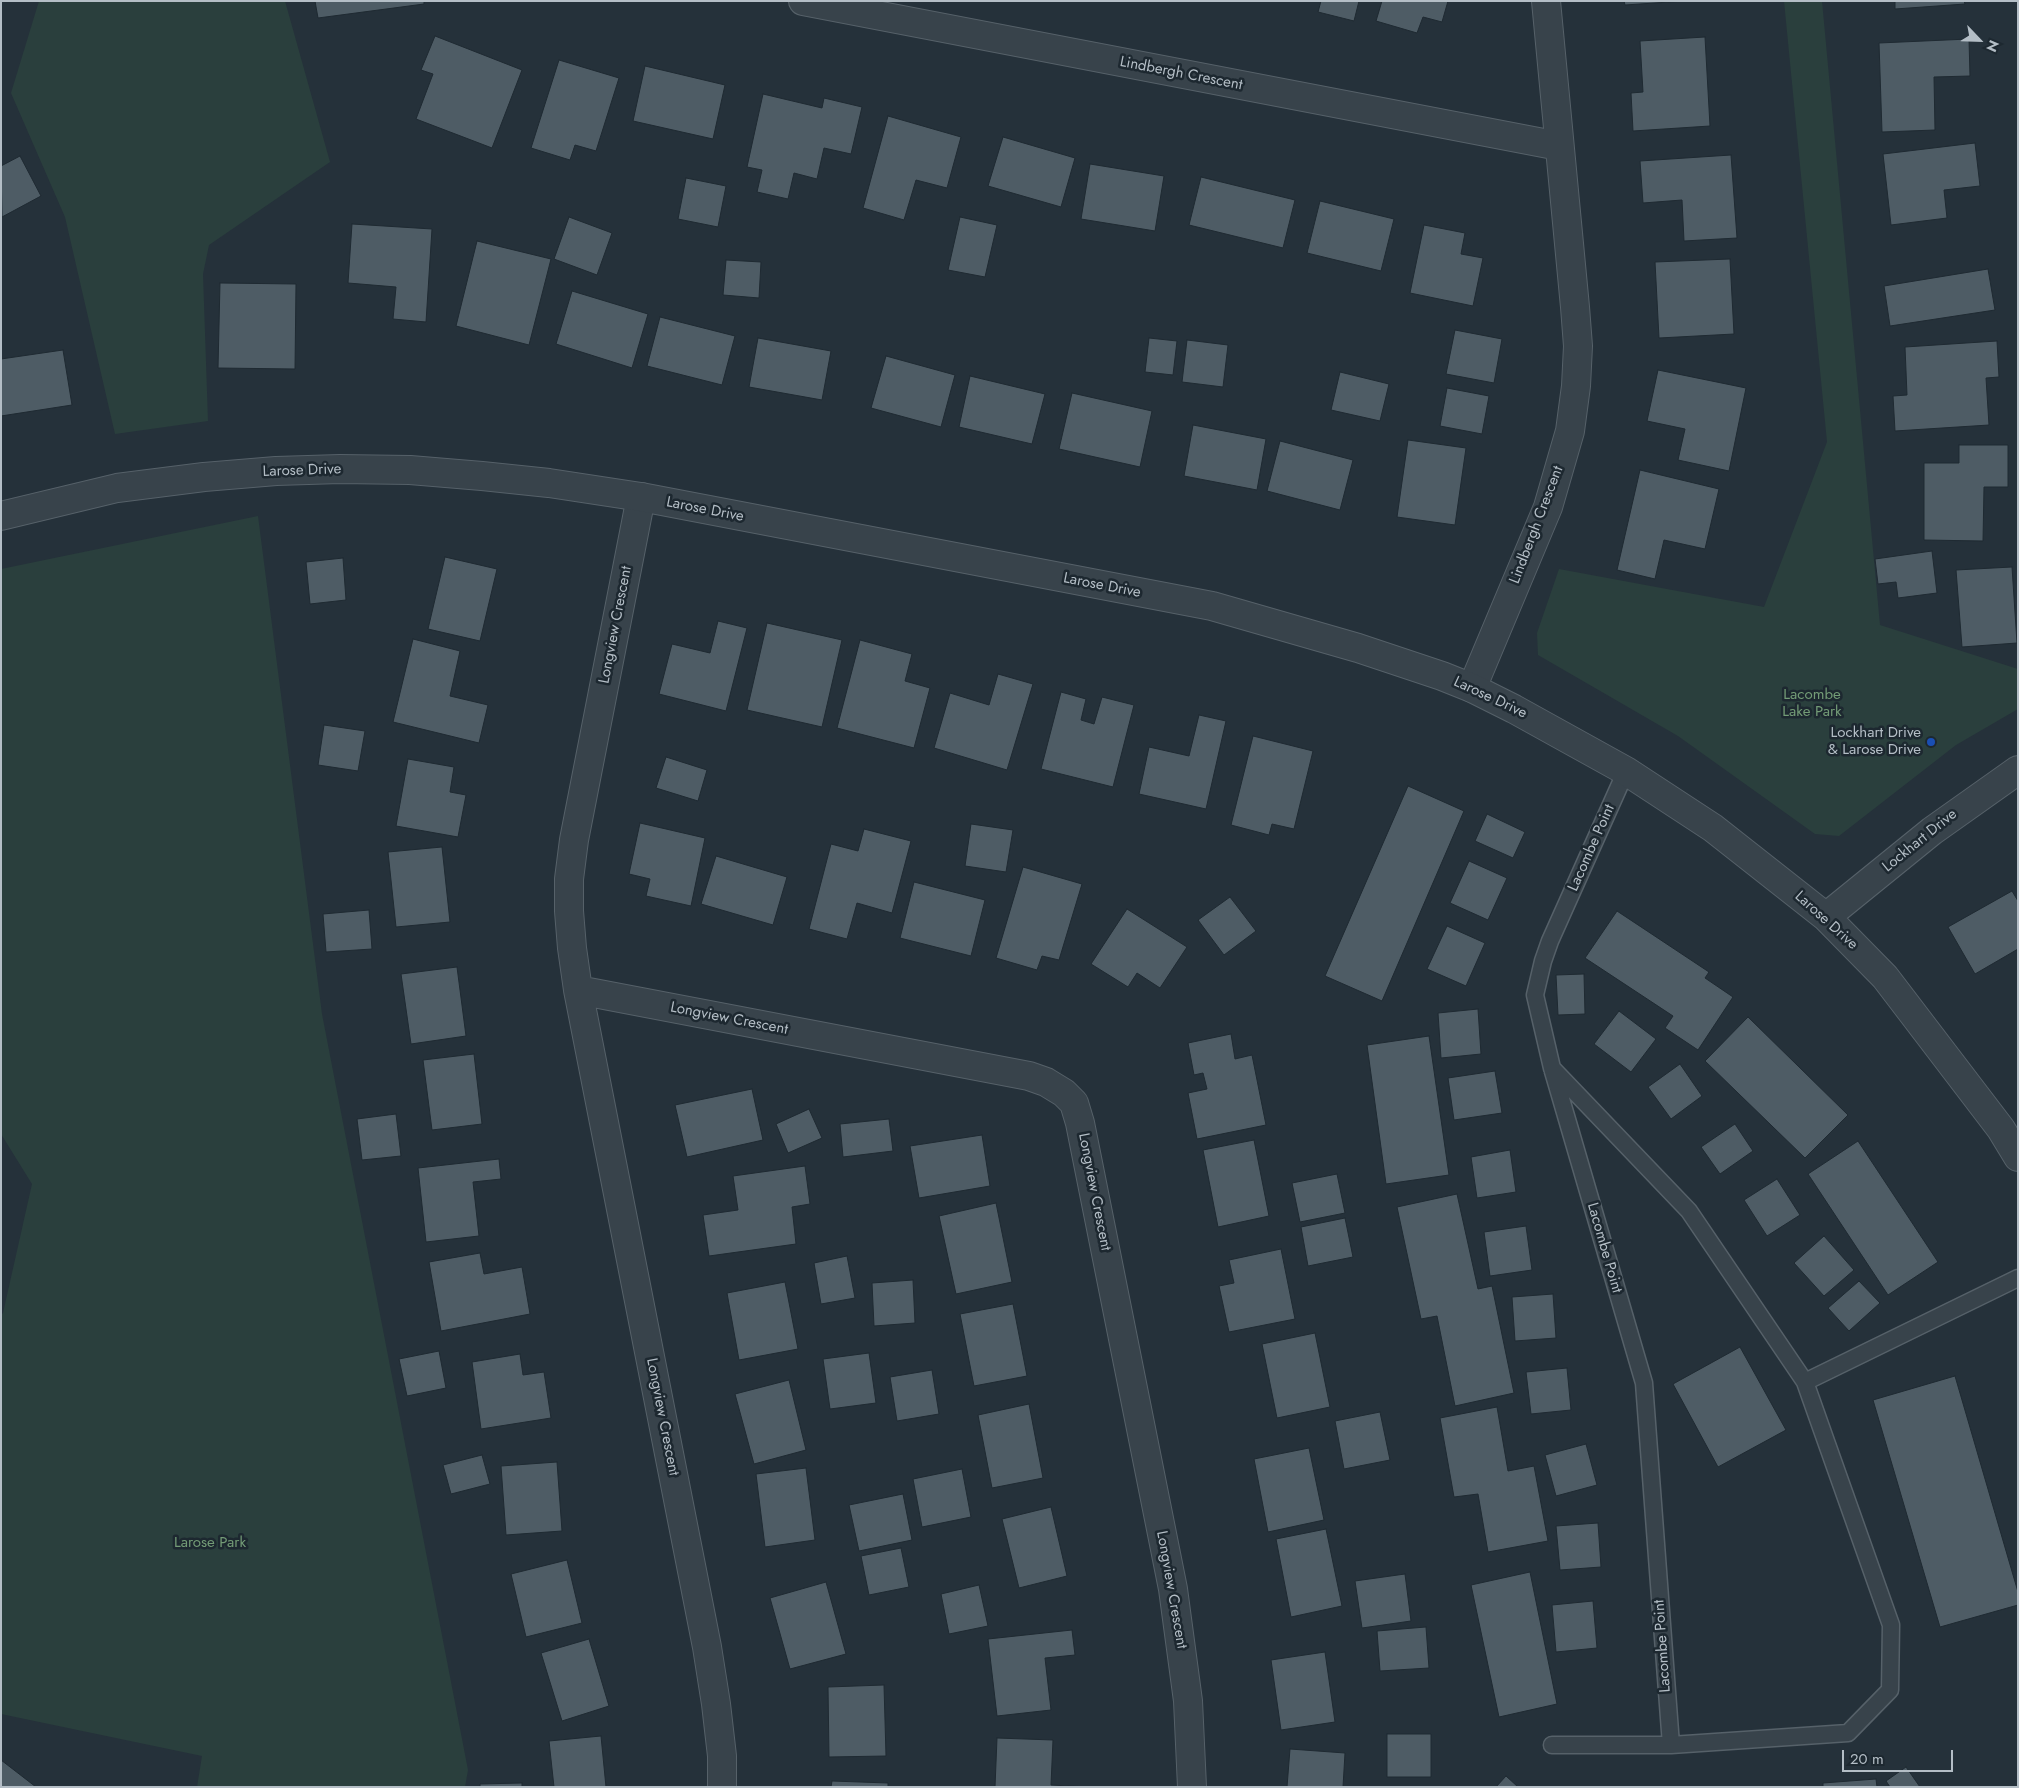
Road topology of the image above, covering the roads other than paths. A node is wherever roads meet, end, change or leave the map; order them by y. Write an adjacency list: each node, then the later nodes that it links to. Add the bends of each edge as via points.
1 (803, 1): 3 (street, Lindbergh Crescent)
2 (1546, 1): 3 (street, Lindbergh Crescent)
3 (1559, 146): 6 (street, Lindbergh Crescent, via 1578,346 1570,431 1548,507)
4 (641, 497): 5 (street, Larose Drive, via 482,476 340,468 161,481 98,492); 6 (street, Larose Drive, via 1212,606 1358,648); 10 (street, Longview Crescent, via 569,878 569,911)
5 (1, 516)
6 (1472, 688): 8 (street, Larose Drive, via 1552,728)
7 (2018, 770): 9 (street, Lockhart Drive, via 1932,831)
8 (1626, 771): 9 (street, Larose Drive, via 1713,828); 11 (lane, Lacombe Point, via 1543,961 1535,995)
9 (1826, 917): 12 (street, Larose Drive, via 1885,977 1936,1041)
10 (578, 990): 17 (street, Longview Crescent, via 707,1647 722,1756); 18 (street, Longview Crescent, via 1029,1076 1046,1082 1074,1103 1173,1589 1188,1701)
11 (1552, 1068): 14 (lane, via 1689,1211); 16 (lane, Lacombe Point, via 1644,1383)
12 (2018, 1157)
13 (2018, 1278): 14 (lane)
14 (1805, 1382): 16 (lane, via 1892,1625 1890,1690 1848,1733)
15 (1552, 1745): 16 (lane)
16 (1671, 1745)
17 (722, 1787)
18 (1192, 1787)

